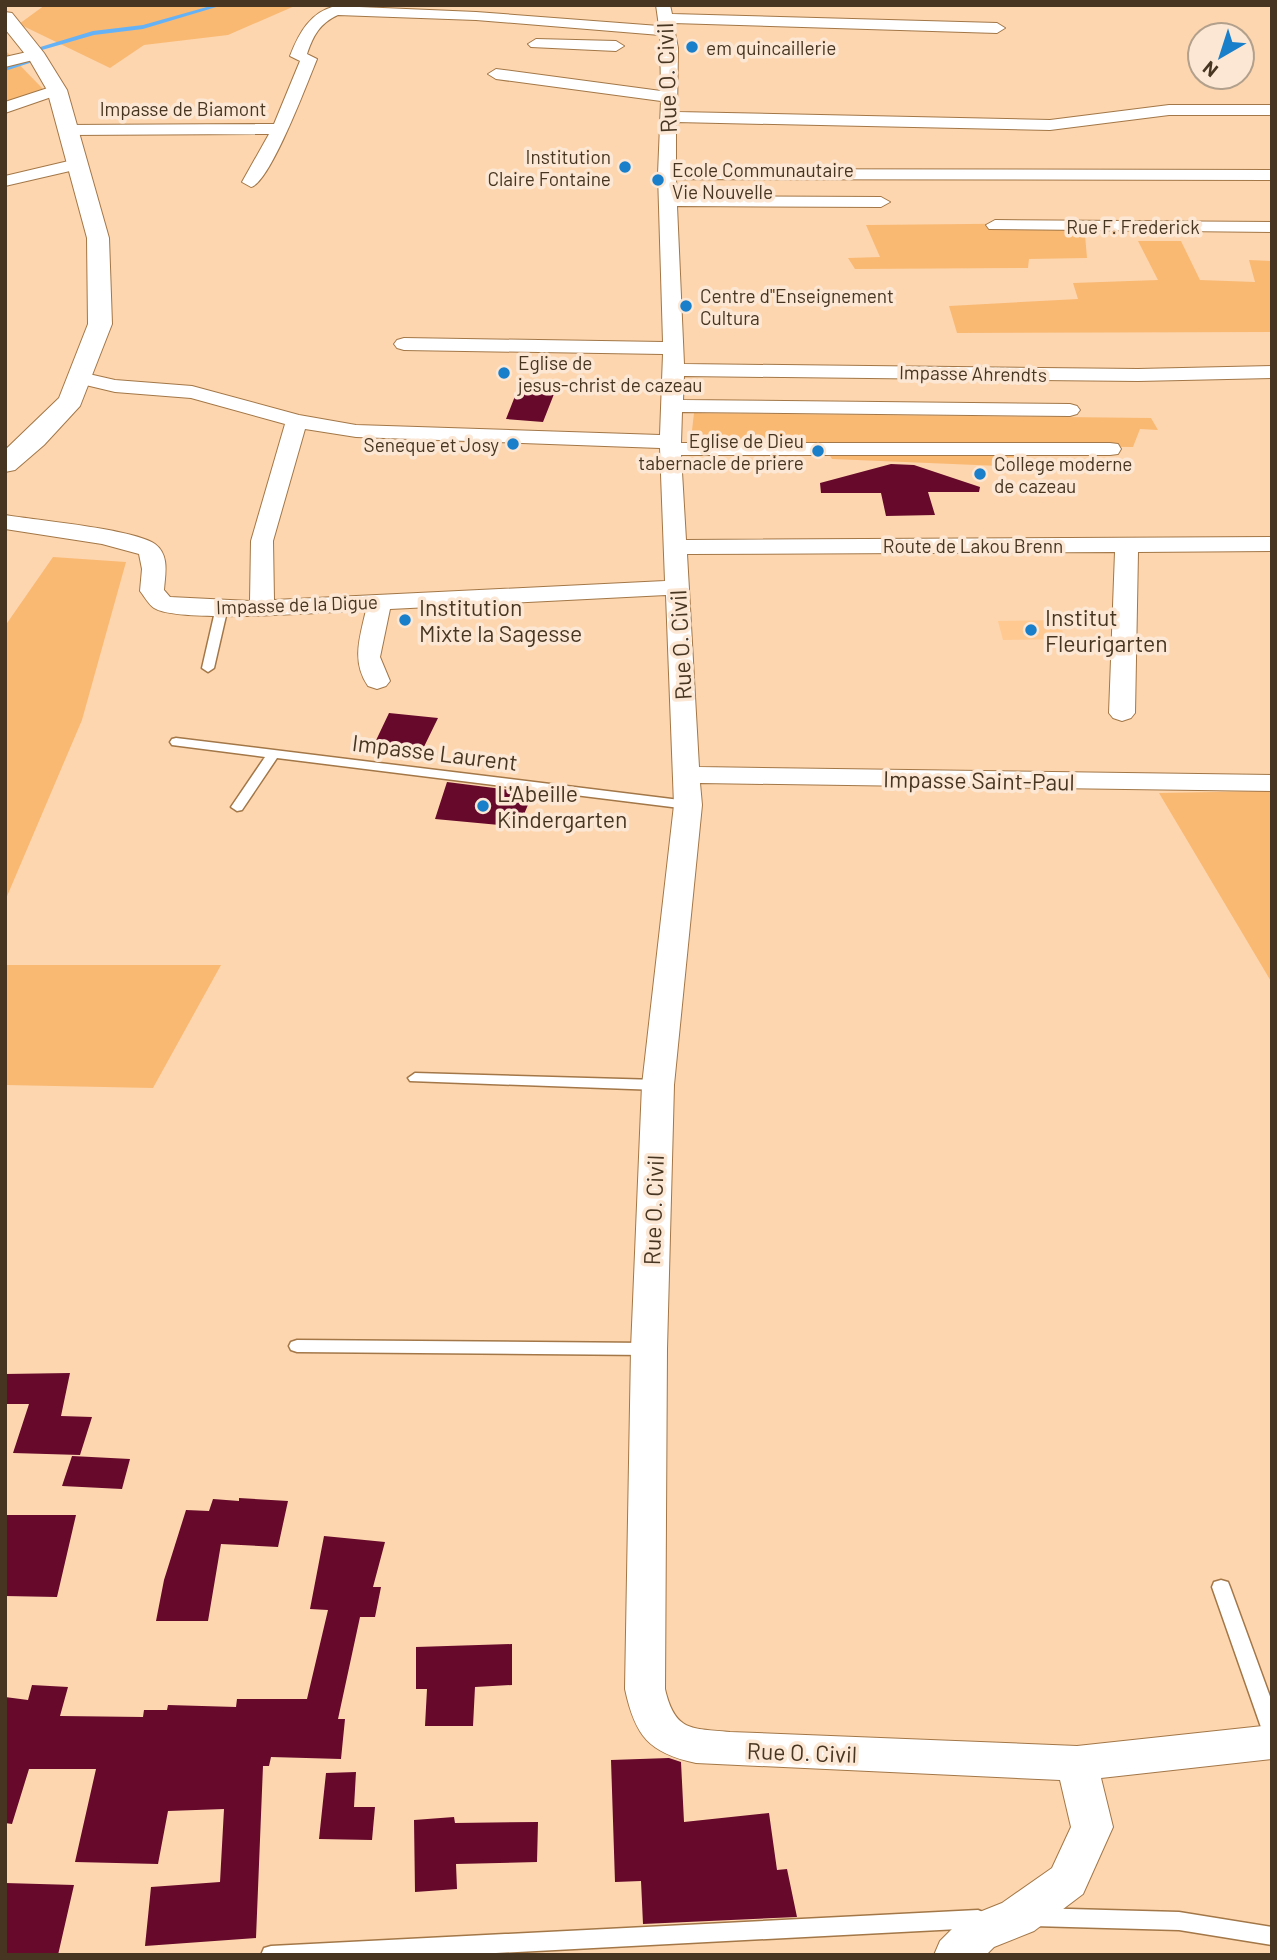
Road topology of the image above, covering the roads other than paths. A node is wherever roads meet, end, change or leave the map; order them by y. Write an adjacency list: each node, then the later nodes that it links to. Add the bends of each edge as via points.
1 (5, 18): 6 (street)
2 (997, 28): 3 (street)
3 (665, 30): 10 (street, Rue O. Civil); 13 (street, Impasse de Biamont, via 336,10 324,15 307,33 298,56 309,59)
4 (536, 44): 5 (street)
5 (630, 47)
6 (38, 58): 7 (street); 9 (street)
7 (5, 62)
8 (496, 74): 10 (street)
9 (57, 90): 11 (street); 14 (street)
10 (667, 107): 12 (street, via 817,122 1050,125 1169,110); 19 (street, Rue O. Civil)
11 (5, 108)
12 (1272, 110)
13 (280, 129): 14 (street, Impasse de Biamont); 18 (street)
14 (67, 130): 15 (street)
15 (76, 164): 17 (street); 26 (street, via 98,237 100,324)
16 (1272, 175): 19 (street)
17 (5, 181)
18 (251, 182)
19 (668, 187): 20 (street); 24 (street, Rue O. Civil)
20 (881, 202)
21 (995, 225): 22 (street, Rue F. Frederick)
22 (1272, 227)
23 (404, 345): 24 (street, Impasse Ahrendts)
24 (673, 359): 25 (street, Impasse Ahrendts, via 1125,375); 27 (street, Rue O. Civil)
25 (1272, 372)
26 (80, 378): 29 (street, via 115,386 192,392); 32 (street, via 71,401)
27 (672, 406): 28 (street); 30 (street, Rue O. Civil)
28 (1070, 410)
29 (297, 421): 30 (street, via 356,431); 40 (street, via 262,541)
30 (670, 445): 31 (street); 36 (street, Rue O. Civil)
31 (1110, 449)
32 (5, 464)
33 (5, 522): 39 (street, Impasse de la Digue, via 119,540 146,549 154,559 152,591 162,603)
34 (1127, 544): 35 (street, Route de Lakou Brenn); 36 (street, Route de Lakou Brenn); 43 (street)
35 (1272, 544)
36 (674, 547): 37 (street, Rue O. Civil)
37 (678, 587): 38 (street, Impasse de la Digue); 47 (street, Rue O. Civil)
38 (380, 601): 40 (street, Impasse de la Digue); 42 (street, via 368,657)
39 (222, 607): 40 (street, Impasse de la Digue); 41 (lane)
40 (262, 608)
41 (208, 668)
42 (377, 681)
43 (1122, 713)
44 (176, 742): 45 (lane, Impasse Laurent)
45 (274, 752): 47 (lane, Impasse Laurent); 48 (lane)
46 (1272, 783): 47 (street, Impasse Saint-Paul)
47 (687, 790): 50 (street, Rue O. Civil)
48 (237, 807)
49 (415, 1078): 50 (lane)
50 (659, 1085): 52 (street, Rue O. Civil)
51 (297, 1346): 52 (lane)
52 (649, 1349): 56 (street, Rue O. Civil, via 645,1689 649,1714 662,1735 690,1745 730,1749)
53 (1221, 1587): 54 (lane)
54 (1272, 1730)
55 (1272, 1742): 56 (street)
56 (1077, 1763): 57 (street, via 1092,1828 1068,1881)
57 (1018, 1917): 58 (lane, via 1179,1921); 59 (lane); 60 (street, via 978,1933)
58 (1272, 1936)
59 (271, 1955)
60 (956, 1955)

